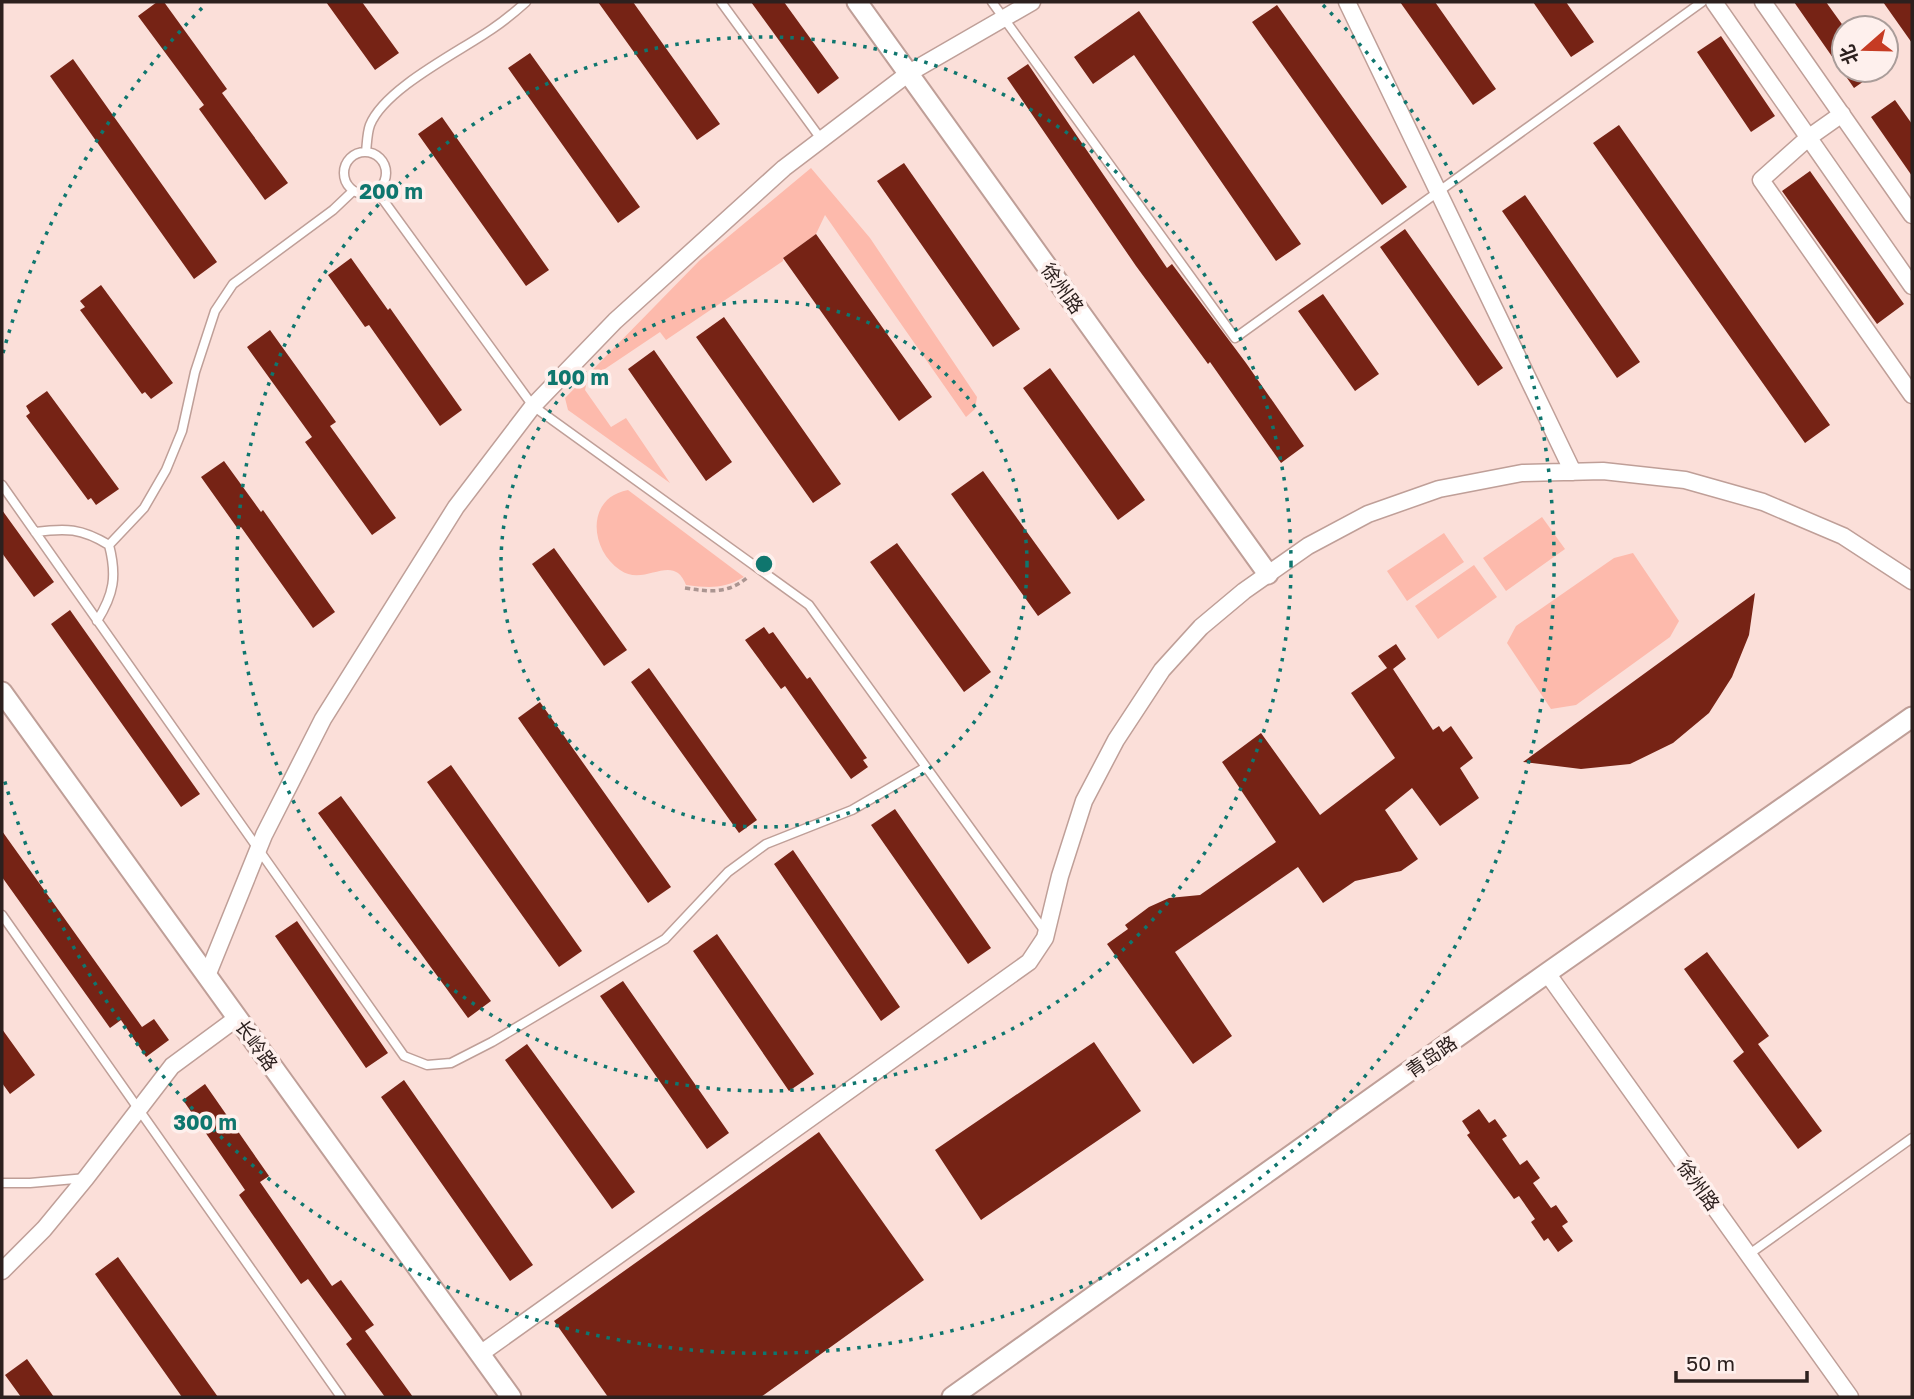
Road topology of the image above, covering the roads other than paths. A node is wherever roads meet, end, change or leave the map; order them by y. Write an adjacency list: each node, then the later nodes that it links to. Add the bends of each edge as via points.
1 (526, 2): 15 (lane, via 396,94 369,126)
2 (720, 2): 14 (lane)
3 (857, 2): 11 (street, 徐州路)
4 (992, 2): 10 (lane)
5 (1032, 2): 10 (street)
6 (1347, 2): 18 (street)
7 (1702, 2): 18 (lane)
8 (1714, 2): 13 (street)
9 (1763, 2): 12 (street)
10 (1004, 18): 11 (street); 18 (lane, via 1235,338)
11 (909, 73): 14 (street); 27 (street, 徐州路)
12 (1842, 114): 13 (street); 19 (street)
13 (1808, 138): 20 (street); 21 (street, via 1761,180)
14 (821, 139): 22 (street, via 698,244)
15 (366, 152): 16 (lane, via 376,155 385,168); 17 (lane, via 352,156 344,169)
16 (376, 190): 17 (lane); 22 (lane)
17 (353, 191): 26 (lane, via 333,211 233,284 215,311 182,431 166,470 144,508)
18 (1438, 191): 23 (street)
19 (1912, 215)
20 (1912, 286)
21 (1912, 395)
22 (533, 406): 32 (lane, via 809,605); 33 (street, via 456,507 392,607 323,719)
23 (1573, 472): 27 (street, via 1522,473 1439,489 1368,514); 28 (street, via 1685,480 1763,502 1843,536)
24 (2, 485): 25 (lane)
25 (35, 532): 26 (lane, via 67,528); 29 (lane)
26 (108, 545): 29 (lane, via 114,580 110,600)
27 (1268, 574): 35 (street, via 1201,627 1169,661 1116,740 1084,801)
28 (1912, 581)
29 (97, 621): 33 (lane)
30 (2, 692): 37 (street, 长岭路)
31 (1911, 720): 36 (street, 青岛路)
32 (926, 767): 33 (lane, via 852,810 766,844 728,872 666,939 451,1063 427,1065 404,1056); 35 (lane)
33 (258, 850): 37 (street)
34 (2, 915): 39 (lane)
35 (1046, 933): 45 (street, via 1029,962 1009,978)
36 (1547, 973): 43 (street, 徐州路); 48 (street, 青岛路)
37 (207, 976): 38 (street, 长岭路)
38 (237, 1018): 39 (street, via 172,1066); 45 (street, 长岭路)
39 (140, 1109): 41 (street); 46 (lane)
40 (1912, 1138): 43 (lane)
41 (86, 1178): 42 (lane); 44 (street)
42 (2, 1183)
43 (1748, 1255): 49 (street, 徐州路)
44 (2, 1271)
45 (480, 1354): 47 (street, 长岭路)
46 (341, 1397)
47 (511, 1397)
48 (953, 1397)
49 (1850, 1397)

